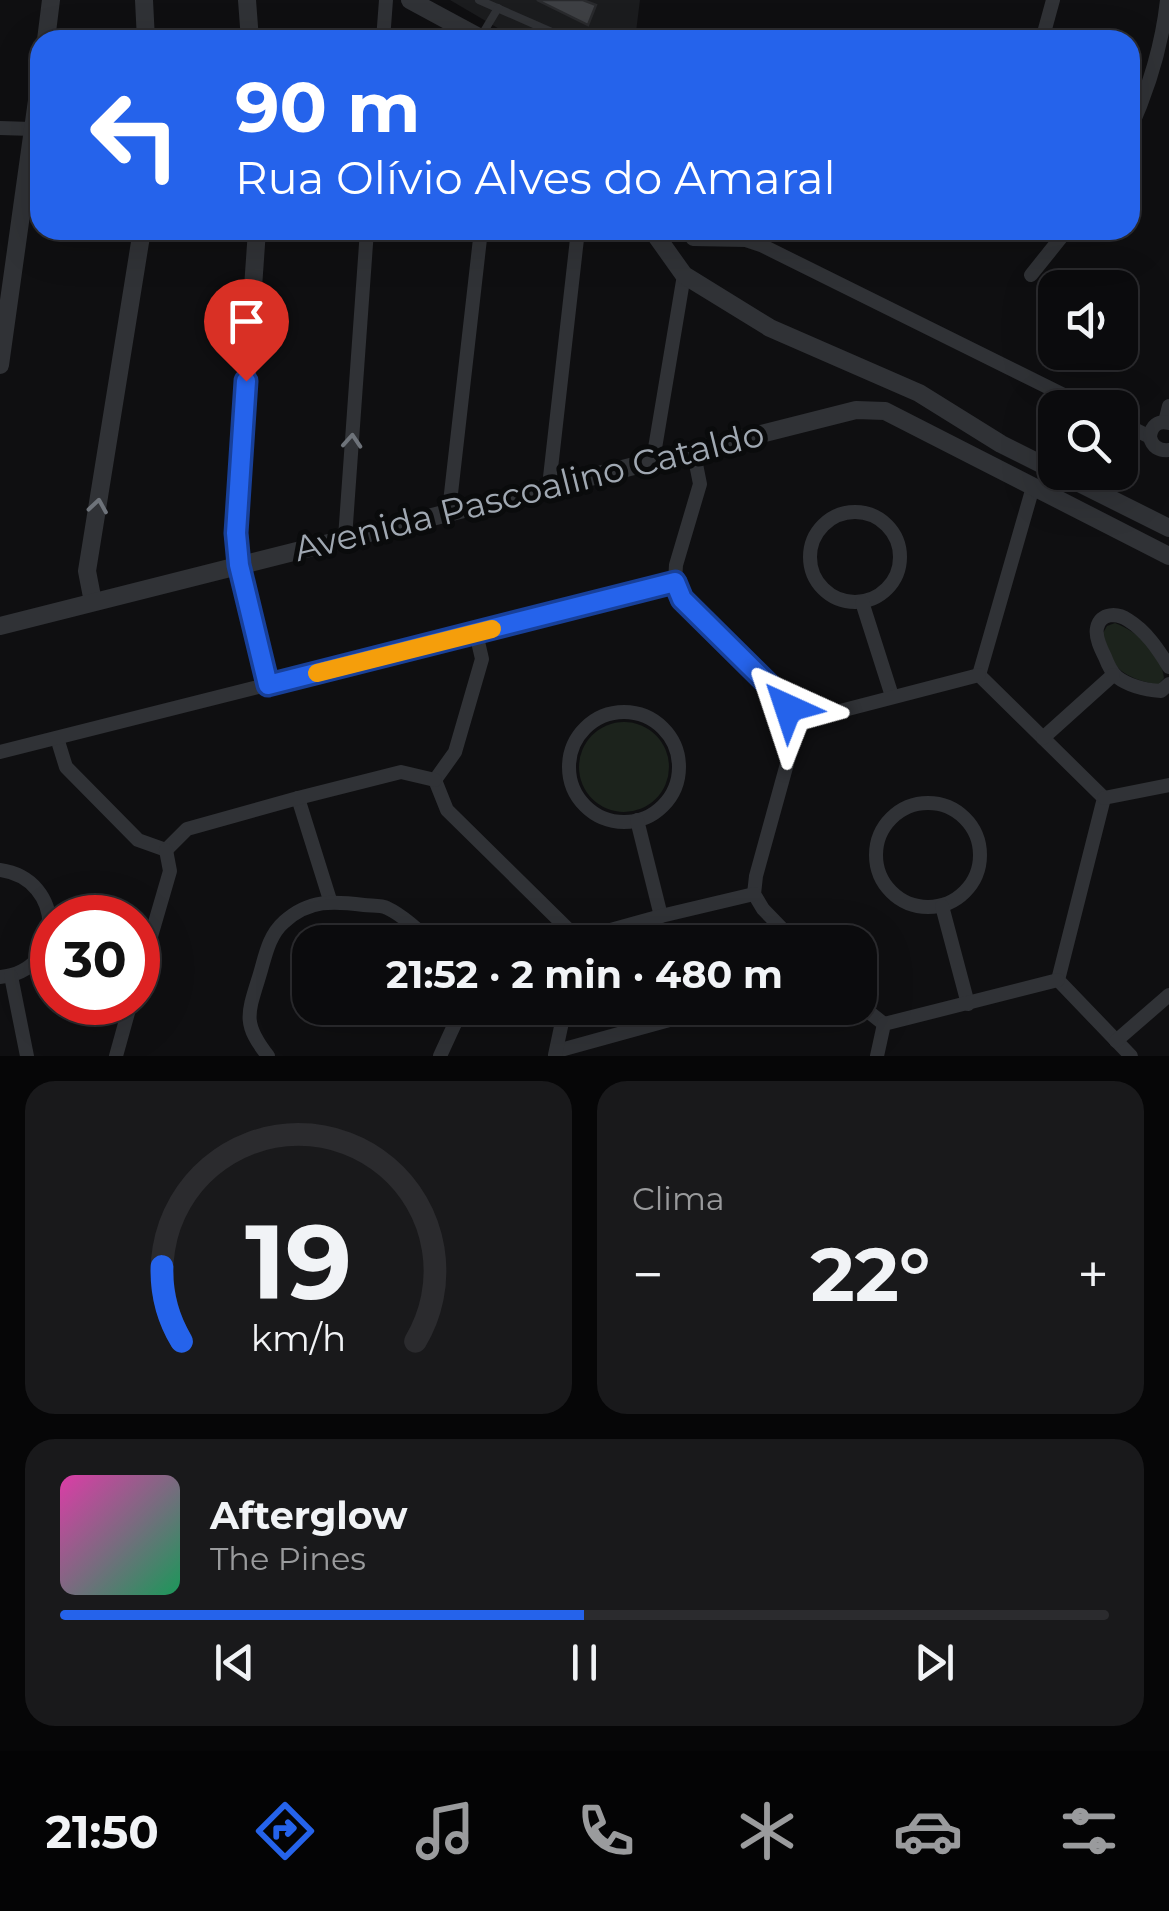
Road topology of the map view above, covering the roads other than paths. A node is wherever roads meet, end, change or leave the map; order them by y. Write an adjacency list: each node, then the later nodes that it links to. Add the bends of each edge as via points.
1 (51, 0): 10 (street)
2 (144, 0): 11 (street)
3 (247, 0): 12 (street)
4 (386, 0): 13 (street)
5 (410, 0): 14 (street)
6 (479, 0): 9 (lane)
7 (1053, 0): 17 (street)
8 (1167, 0): 18 (street)
9 (498, 8): 15 (lane); 16 (lane)
10 (47, 30)
11 (146, 30)
12 (249, 30)
13 (383, 30)
14 (465, 30)
15 (487, 30)
16 (548, 30)
17 (1045, 30)
18 (1140, 108)
19 (0, 128): 20 (street)
20 (30, 129)
21 (30, 144): 32 (street)
22 (140, 240): 50 (street, one-way to 22, via 88,571)
23 (256, 240): 48 (street)
24 (367, 240): 46 (street, one-way to 24)
25 (480, 240): 44 (street)
26 (577, 240): 41 (street)
27 (659, 240): 30 (street)
28 (746, 240): 33 (street)
29 (1059, 240): 31 (street)
30 (684, 275): 39 (street); 40 (street, via 770,328 919,393)
31 (1031, 276)
32 (0, 365)
33 (1054, 390)
34 (1168, 417): 36 (street)
35 (1138, 431): 36 (street)
36 (1150, 437): 38 (street, via 1154,447)
37 (693, 449): 39 (street, Avenida Pascoalino Cataldo); 42 (street, Avenida Pascoalino Cataldo, via 856,410 885,411); 49 (street, via 700,484)
38 (1169, 450)
39 (653, 460): 41 (street, Avenida Pascoalino Cataldo)
40 (1038, 463)
41 (550, 486): 44 (street, Avenida Pascoalino Cataldo)
42 (1033, 487): 47 (street); 55 (street)
43 (1092, 490): 45 (street)
44 (450, 511): 46 (street, Avenida Pascoalino Cataldo)
45 (1169, 528)
46 (345, 538): 48 (street, Avenida Pascoalino Cataldo)
47 (1169, 556)
48 (239, 565): 50 (street, Avenida Pascoalino Cataldo); 58 (street)
49 (675, 582): 53 (street); 60 (street, via 682,599 773,689)
50 (94, 602): 52 (street, Avenida Pascoalino Cataldo)
51 (862, 602): 51 (street, via 876,598 897,576 899,546 882,521 854,512 817,533 810,561 822,588); 59 (street)
52 (0, 626)
53 (476, 634): 58 (street); 64 (street, via 482,659 454,752)
54 (1169, 666): 56 (street, via 1153,642 1119,614 1097,626)
55 (979, 675): 59 (street); 62 (street)
56 (1113, 675): 57 (street, via 1151,690); 62 (street)
57 (1169, 684)
58 (268, 685): 61 (street)
59 (892, 696): 60 (street)
60 (794, 723): 71 (street)
61 (56, 738): 63 (street); 69 (street, via 66,766 138,840)
62 (1043, 738): 67 (street)
63 (0, 752)
64 (435, 780): 66 (street, via 401,772); 77 (street, via 447,810)
65 (1169, 785): 67 (street)
66 (298, 798): 69 (street, via 186,829); 72 (street)
67 (1104, 798): 81 (street)
68 (637, 820): 68 (street, via 654,813 676,785 676,750 654,721 619,712 602,716 575,740 569,758 575,793 602,817); 75 (street)
69 (166, 850): 73 (street, via 170,871)
70 (0, 870): 80 (street, via 28,879 48,907 50,924 40,957)
71 (754, 894): 75 (street); 79 (street)
72 (330, 900): 76 (street, via 386,908); 94 (street, via 302,909 271,938 249,1023)
73 (160, 905)
74 (942, 906): 74 (street, via 958,899 978,872 978,837 956,810 922,802 891,817 881,831 876,865 893,895 925,908); 83 (street)
75 (660, 916): 78 (street)
76 (410, 925)
77 (562, 925)
78 (630, 925)
79 (779, 925)
80 (6, 977): 92 (street)
81 (1058, 980): 83 (street); 90 (street)
82 (1169, 995): 90 (street)
83 (968, 1004): 85 (street)
84 (877, 1018): 85 (street)
85 (884, 1024): 96 (street)
86 (125, 1025): 93 (street)
87 (454, 1025): 95 (street)
88 (562, 1025): 91 (street)
89 (655, 1025): 91 (street)
90 (1116, 1041): 97 (street)
91 (556, 1054)
92 (27, 1056)
93 (116, 1056)
94 (268, 1056)
95 (440, 1056)
96 (876, 1056)
97 (1131, 1056)

